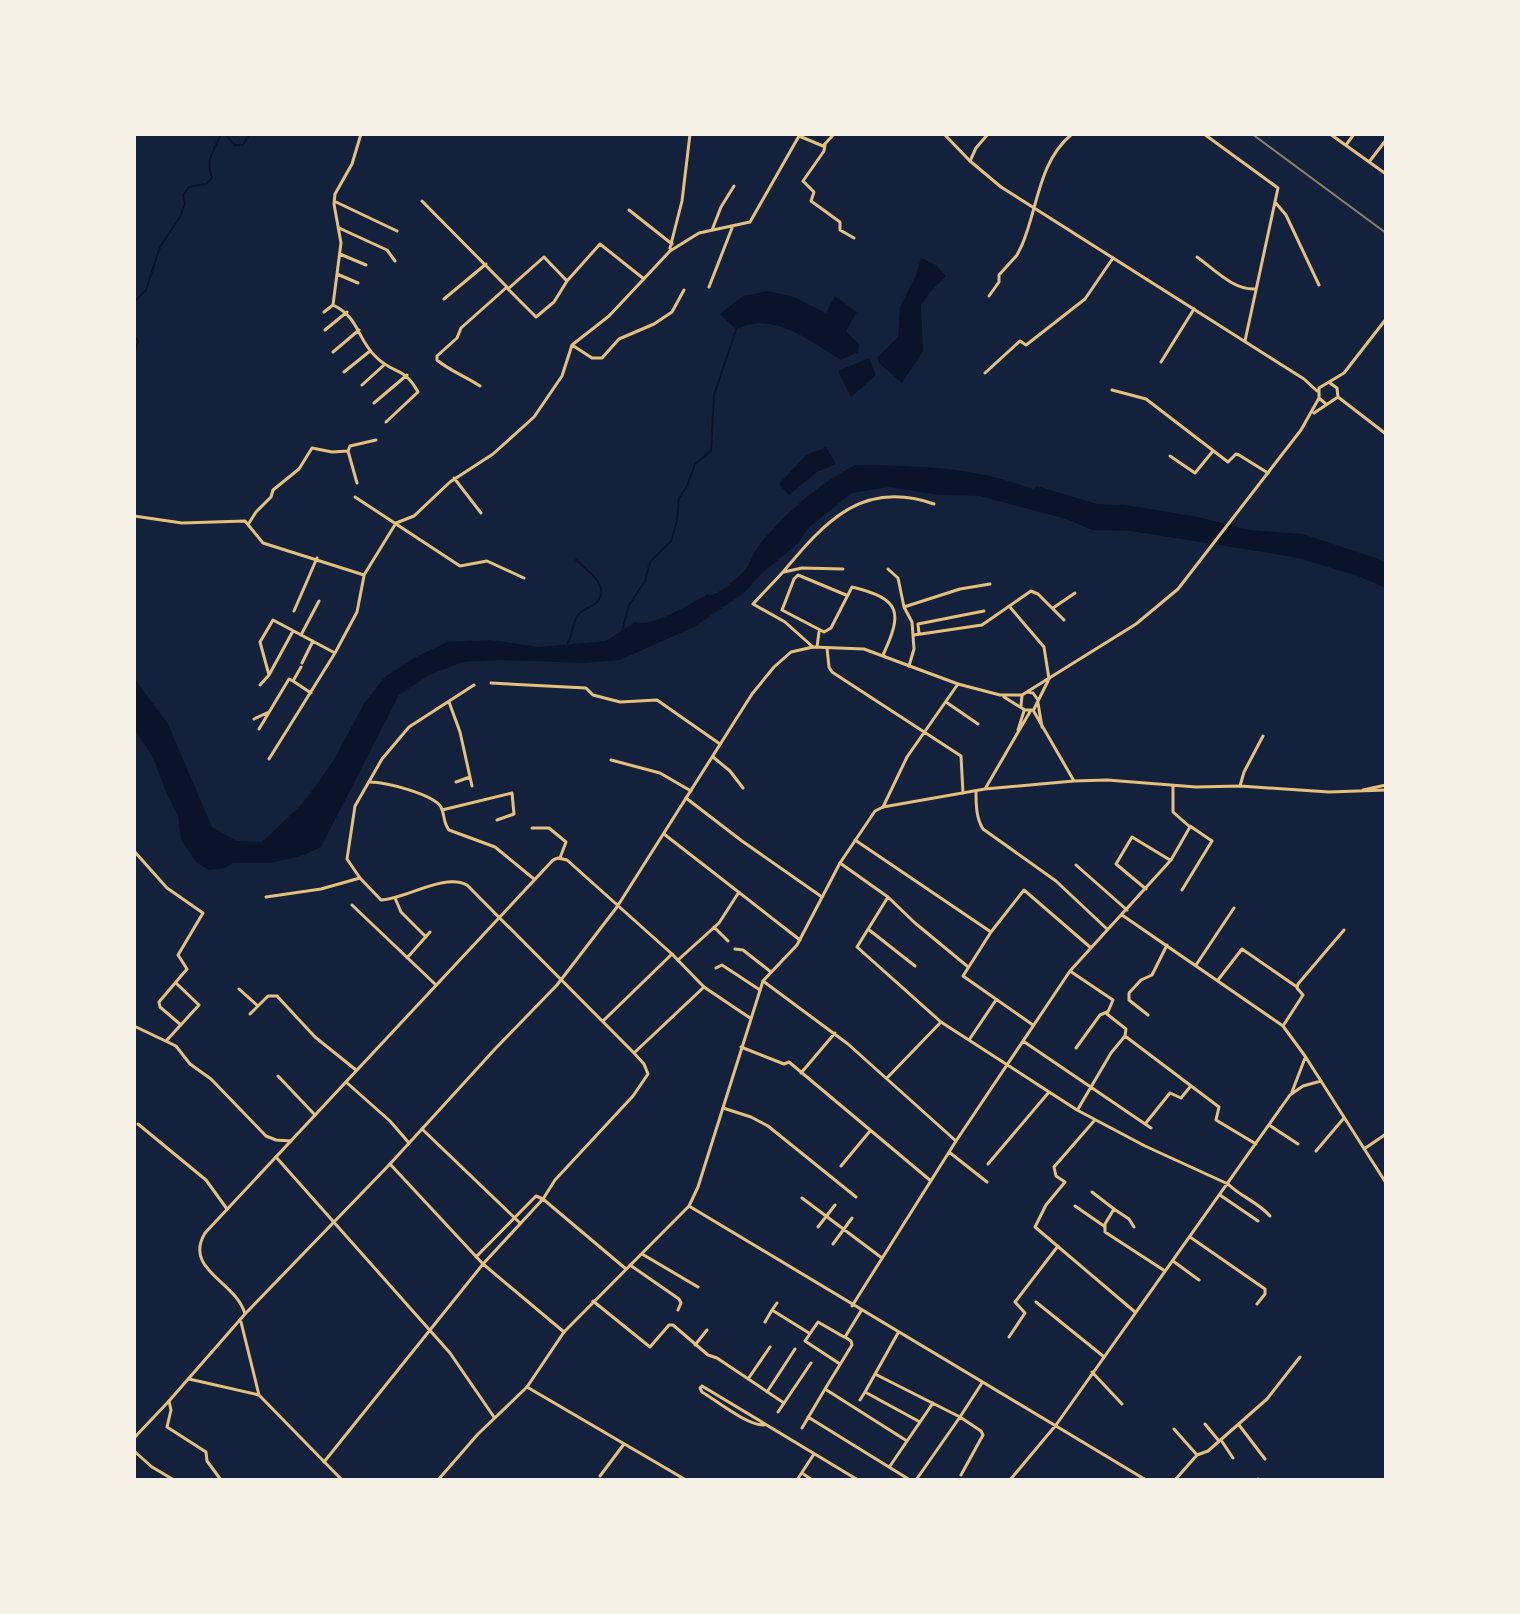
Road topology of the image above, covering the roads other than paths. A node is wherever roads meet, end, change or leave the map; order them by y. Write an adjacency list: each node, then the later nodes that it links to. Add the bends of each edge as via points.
1 (361, 134): 17 (street)
2 (690, 134): 27 (street)
3 (834, 134): 11 (street)
4 (944, 134): 13 (street)
5 (988, 134): 13 (street)
6 (1072, 134): 20 (street, via 1051,160)
7 (1204, 134): 19 (street, via 1278,188)
8 (1330, 134): 12 (street)
9 (1354, 134): 12 (street)
10 (1386, 140): 14 (street)
11 (825, 145): 23 (street, via 799,136 754,219); 26 (street, via 803,181 814,192 811,201)
12 (1346, 145): 14 (street)
13 (970, 161): 20 (street)
14 (1369, 162): 15 (street)
15 (1386, 174)
16 (734, 186): 24 (street)
17 (334, 201): 22 (street); 25 (street)
18 (422, 201): 33 (street)
19 (1275, 202): 39 (street); 42 (street)
20 (1033, 206): 31 (street); 44 (street, via 1022,245)
21 (629, 210): 27 (street)
22 (339, 228): 29 (street); 32 (street, via 387,250)
23 (732, 228): 24 (street); 40 (street)
24 (712, 230): 28 (street)
25 (397, 231)
26 (854, 238)
27 (672, 244): 28 (street)
28 (670, 251): 36 (street)
29 (340, 254): 34 (street); 35 (street)
30 (1197, 257): 42 (street, via 1229,281)
31 (1113, 258): 47 (street); 60 (street, via 1085,299 1026,345 1020,341 1013,346)
32 (395, 261)
33 (486, 264): 41 (street); 45 (street)
34 (366, 265)
35 (337, 274): 38 (street); 46 (street)
36 (644, 279): 37 (street, via 600,244); 54 (street)
37 (567, 281): 41 (street, via 544,257); 41 (street, via 536,317)
38 (358, 283)
39 (1319, 285)
40 (709, 287)
41 (508, 288): 67 (street, via 437,356 448,369)
42 (1255, 289): 53 (street)
43 (684, 290): 54 (street, via 672,312 619,339 602,358)
44 (989, 296)
45 (444, 299)
46 (333, 305): 48 (street); 49 (street)
47 (1194, 309): 53 (street); 57 (street)
48 (324, 312)
49 (347, 312): 51 (street); 52 (street)
50 (1386, 319): 61 (street)
51 (325, 330)
52 (359, 330): 55 (street); 56 (street)
53 (1244, 343): 63 (street)
54 (572, 345): 83 (street, via 562,376 534,417 493,454)
55 (370, 351): 58 (street); 59 (street)
56 (333, 352)
57 (1161, 362)
58 (384, 365): 62 (street); 65 (street)
59 (344, 372)
60 (985, 373)
61 (1344, 373): 64 (street); 68 (street)
62 (407, 375): 73 (street); 76 (street, via 417,394)
63 (1304, 379): 66 (street); 70 (street)
64 (1330, 383): 66 (street); 68 (street)
65 (362, 385)
66 (1321, 385): 70 (street)
67 (480, 386)
68 (1337, 388): 71 (street)
69 (1112, 390): 80 (street, via 1146,399)
70 (1317, 391): 72 (street)
71 (1338, 397): 74 (street); 77 (street)
72 (1319, 398): 74 (street); 75 (street)
73 (374, 403)
74 (1326, 404): 75 (street)
75 (1311, 415): 82 (street)
76 (386, 422)
77 (1386, 434)
78 (376, 440): 79 (street)
79 (348, 451): 84 (street); 89 (street, via 311,448 299,469 273,490)
80 (1213, 451): 81 (street, via 1195,473); 82 (street, via 1228,462 1239,455)
81 (1170, 456)
82 (1268, 473): 118 (street, via 1157,609)
83 (454, 478): 87 (street); 90 (street, via 414,516)
84 (357, 483)
85 (355, 497): 90 (street)
86 (934, 504): 94 (street, via 882,497 853,505 830,519)
87 (481, 513)
88 (134, 516): 89 (street, via 182,523)
89 (249, 523): 91 (street, via 263,543)
90 (396, 523): 95 (street); 96 (street, via 460,566 487,561)
91 (317, 558): 95 (street); 104 (street)
92 (843, 569): 94 (street)
93 (888, 569): 102 (street, via 898,578)
94 (782, 572): 112 (street, via 754,605)
95 (364, 575): 114 (street, via 357,612)
96 (524, 578)
97 (990, 584): 102 (street)
98 (1075, 593): 103 (street)
99 (846, 595): 108 (street, via 830,630); 108 (street, via 795,577 782,610); 115 (street, via 855,587 894,608 897,621)
100 (319, 601): 110 (street)
101 (1009, 606): 103 (street, via 1033,591); 109 (street, via 982,625); 118 (street, via 1044,647)
102 (904, 607): 109 (street)
103 (1053, 608): 106 (street)
104 (294, 611)
105 (984, 611): 109 (street, via 918,624)
106 (1064, 620)
107 (293, 631): 110 (street); 117 (street); 117 (street, via 273,620 267,626 260,642)
108 (819, 632): 112 (street)
109 (917, 634): 116 (street)
110 (301, 635): 111 (street)
111 (313, 641): 114 (street); 119 (street)
112 (815, 647): 113 (street); 140 (street, via 798,648 774,667)
113 (826, 647): 115 (street); 138 (street, via 832,672)
114 (335, 653): 124 (street)
115 (883, 655): 116 (street)
116 (909, 666): 121 (street)
117 (269, 675): 122 (street)
118 (1048, 680): 125 (street); 129 (street)
119 (293, 681): 124 (street); 132 (street, via 289,679)
120 (491, 683): 140 (street, via 586,688 620,702 653,699)
121 (958, 684): 126 (street); 128 (street)
122 (260, 685)
123 (474, 685): 127 (street)
124 (311, 693): 142 (street)
125 (1025, 694): 126 (street); 129 (street, via 1033,693); 130 (street)
126 (1000, 695): 130 (street)
127 (449, 702): 144 (street); 146 (street, via 401,735)
128 (946, 702): 134 (street); 138 (street)
129 (1038, 702): 131 (street); 135 (street)
130 (1023, 708): 131 (street); 137 (street)
131 (1032, 710): 135 (street); 137 (street)
132 (269, 712): 133 (street); 136 (street)
133 (254, 719)
134 (978, 724)
135 (1042, 727): 145 (street)
136 (259, 729)
137 (1018, 730): 153 (street)
138 (924, 732): 156 (street, via 961,757); 158 (street)
139 (1263, 736): 150 (street)
140 (721, 744): 141 (street)
141 (713, 757): 151 (street); 154 (street)
142 (269, 759)
143 (611, 760): 154 (street, via 660,773)
144 (470, 777): 147 (street); 148 (street)
145 (1074, 781): 149 (street); 153 (street)
146 (370, 782): 159 (street, via 420,794); 170 (street, via 355,806 346,854)
147 (456, 782)
148 (472, 786)
149 (1173, 786): 150 (street); 161 (street, via 1173,812)
150 (1240, 786): 152 (street, via 1329,792)
151 (743, 788)
152 (1386, 788)
153 (985, 789): 155 (street)
154 (691, 791): 157 (street)
155 (976, 791): 156 (street); 187 (street, via 983,829 1056,881)
156 (963, 793): 158 (street)
157 (686, 798): 163 (street); 176 (street)
158 (883, 807): 164 (street)
159 (442, 810): 160 (street, via 512,793 513,815); 171 (street, via 449,830 495,847)
160 (497, 820)
161 (1190, 826): 167 (street); 173 (street, via 1212,841)
162 (532, 828): 166 (street, via 549,828 566,842)
163 (664, 834): 174 (street); 180 (street)
164 (855, 840): 168 (street); 190 (street)
165 (134, 851): 209 (street, via 167,888 203,912 178,955 187,969)
166 (560, 858): 171 (street); 180 (street)
167 (1171, 860): 172 (street); 172 (street, via 1132,837 1116,864)
168 (840, 863): 176 (street); 177 (street)
169 (1076, 865): 182 (street)
170 (360, 878): 175 (street); 178 (street, via 379,898)
171 (534, 879): 184 (street)
172 (1146, 889): 182 (street)
173 (1182, 890)
174 (739, 892): 185 (street); 192 (street)
175 (266, 897)
176 (822, 897): 192 (street)
177 (888, 897): 186 (street); 202 (street)
178 (395, 898): 184 (street, via 452,880 467,885); 191 (street, via 401,912)
179 (352, 905): 198 (street)
180 (617, 907): 197 (street); 207 (street)
181 (1234, 908): 200 (street)
182 (1127, 910): 183 (street)
183 (1122, 915): 187 (street); 194 (street)
184 (499, 918): 207 (street); 210 (street)
185 (714, 927): 193 (street); 199 (street)
186 (868, 929): 201 (street); 222 (street, via 857,947)
187 (1107, 929): 195 (street)
188 (1344, 930): 212 (street)
189 (430, 932): 191 (street)
190 (991, 932): 195 (street, via 1024,890); 202 (street)
191 (426, 937): 198 (street)
192 (800, 940): 205 (street)
193 (728, 941)
194 (1167, 945): 200 (street); 219 (street, via 1152,975 1129,993 1129,1000)
195 (1090, 947): 204 (street)
196 (735, 949): 205 (street)
197 (672, 954): 199 (street); 221 (street)
198 (407, 958): 210 (street)
199 (678, 960): 211 (street)
200 (1196, 965): 206 (street)
201 (915, 966)
202 (967, 966): 215 (street, via 964,977)
203 (716, 968): 214 (street, via 722,965)
204 (1070, 971): 217 (street, via 1113,1000); 224 (street)
205 (771, 972): 208 (street)
206 (1218, 980): 212 (street, via 1242,949); 226 (street)
207 (560, 981): 221 (street); 256 (street)
208 (763, 981): 214 (street); 227 (street)
209 (176, 983): 223 (street, via 159,1004); 223 (street, via 199,1004)
210 (437, 986): 237 (street)
211 (704, 987): 220 (street); 234 (street)
212 (1297, 987): 226 (street, via 1303,995)
213 (239, 989): 216 (street)
214 (760, 990): 220 (street)
215 (996, 999): 224 (street); 230 (street)
216 (258, 1006): 218 (street); 237 (street, via 268,996 277,996)
217 (1107, 1012): 228 (street, via 1126,1029); 233 (street)
218 (250, 1014)
219 (1148, 1015)
220 (750, 1018): 232 (street)
221 (602, 1021): 234 (street)
222 (941, 1022): 230 (street); 240 (street)
223 (181, 1025): 229 (street)
224 (1033, 1025): 231 (street)
225 (134, 1026): 229 (street)
226 (1283, 1026): 235 (street)
227 (835, 1033): 238 (street); 240 (street)
228 (1125, 1036): 243 (street); 244 (street)
229 (167, 1040): 259 (street, via 266,1136)
230 (969, 1040): 236 (street)
231 (1023, 1041): 236 (street); 243 (street)
232 (741, 1047): 238 (street, via 789,1062); 247 (street)
233 (1076, 1048)
234 (634, 1053): 279 (street, via 647,1070 644,1080)
235 (1305, 1056): 241 (street); 246 (street)
236 (1007, 1065): 245 (street); 260 (street)
237 (356, 1070): 242 (street)
238 (801, 1073): 257 (street)
239 (278, 1076): 249 (street)
240 (887, 1078): 260 (street)
241 (1321, 1081): 246 (street); 250 (street)
242 (346, 1082): 249 (street); 261 (street)
243 (1091, 1086): 248 (street); 253 (street)
244 (1190, 1087): 253 (street, via 1181,1098 1170,1093); 262 (street, via 1220,1108 1216,1120)
245 (1049, 1092): 248 (street); 269 (street)
246 (1290, 1095): 254 (street)
247 (723, 1108): 277 (street, via 768,1126); 281 (street)
248 (1077, 1110): 251 (street)
249 (315, 1115): 259 (street)
250 (1344, 1118): 264 (street); 265 (street)
251 (1094, 1121): 274 (street); 298 (street, via 1054,1167 1065,1182 1035,1224)
252 (138, 1124): 283 (street, via 206,1180)
253 (1145, 1124): 255 (street)
254 (1269, 1125): 262 (street); 263 (street)
255 (1151, 1128)
256 (422, 1129): 261 (street); 285 (street)
257 (870, 1131): 270 (street); 271 (street)
258 (1386, 1134): 264 (street)
259 (291, 1141): 267 (street)
260 (956, 1141): 266 (street)
261 (409, 1143): 268 (street)
262 (1256, 1144): 274 (street)
263 (1298, 1144)
264 (1364, 1149): 273 (street)
265 (1316, 1151)
266 (949, 1152): 271 (street); 272 (street)
267 (276, 1157): 283 (street); 290 (street)
268 (390, 1164): 290 (street); 300 (street)
269 (988, 1164)
270 (841, 1166)
271 (931, 1181): 301 (street)
272 (987, 1182)
273 (1386, 1183)
274 (1228, 1184): 276 (street); 287 (street)
275 (1092, 1192): 284 (street)
276 (1220, 1195): 289 (street); 296 (street)
277 (856, 1197)
278 (802, 1198): 286 (street)
279 (543, 1199): 285 (street, via 533,1196); 291 (street); 304 (street)
280 (835, 1205): 286 (street)
281 (689, 1206): 299 (street); 312 (street)
282 (1075, 1206): 292 (street)
283 (227, 1209): 317 (street, via 201,1239 201,1259 238,1296)
284 (1114, 1209): 292 (street); 294 (street)
285 (513, 1216): 291 (street); 300 (street)
286 (827, 1216): 293 (street); 295 (street)
287 (1270, 1216)
288 (852, 1218): 295 (street)
289 (1258, 1221)
290 (334, 1222): 317 (street); 320 (street)
291 (520, 1223): 303 (street)
292 (1104, 1226): 305 (street, via 1105,1232)
293 (818, 1227)
294 (1134, 1227)
295 (843, 1230): 297 (street); 301 (street)
296 (1190, 1237): 302 (street); 311 (street, via 1265,1289)
297 (833, 1244)
298 (1059, 1246): 316 (street); 326 (street, via 1015,1302 1025,1313)
299 (642, 1254): 304 (street); 307 (street)
300 (476, 1257): 303 (street)
301 (882, 1258): 312 (street)
302 (1173, 1261): 305 (street); 306 (street)
303 (483, 1264): 320 (street); 322 (street)
304 (628, 1267): 308 (street); 313 (street, via 679,1299)
305 (1165, 1271): 316 (street)
306 (1199, 1280)
307 (698, 1287)
308 (593, 1301): 322 (street); 327 (street, via 650,1347 671,1325)
309 (1036, 1302): 330 (street)
310 (777, 1303): 314 (street)
311 (1257, 1304)
312 (852, 1306): 315 (street)
313 (678, 1310)
314 (772, 1310): 319 (street); 323 (street)
315 (861, 1311): 324 (street); 325 (street)
316 (1135, 1312): 330 (street)
317 (245, 1314): 318 (street)
318 (240, 1321): 336 (street); 343 (street)
319 (765, 1322)
320 (430, 1330): 352 (street); 371 (street)
321 (707, 1330): 327 (street)
322 (564, 1332): 339 (street)
323 (809, 1333): 325 (street, via 819,1322); 333 (street, via 805,1343)
324 (898, 1333): 335 (street); 338 (street)
325 (845, 1337): 333 (street, via 852,1345)
326 (1009, 1337)
327 (695, 1345): 337 (street)
328 (770, 1347): 337 (street)
329 (795, 1349): 341 (street)
330 (1103, 1356): 334 (street)
331 (1300, 1357): 359 (street)
332 (811, 1363): 347 (street)
333 (840, 1364): 340 (street)
334 (1092, 1372): 349 (street); 358 (street)
335 (875, 1374): 342 (street); 348 (street)
336 (189, 1379): 343 (street); 345 (street)
337 (748, 1379): 341 (street)
338 (982, 1383): 354 (street); 358 (street)
339 (527, 1387): 352 (street); 365 (street)
340 (825, 1389): 353 (street); 363 (street)
341 (767, 1392): 347 (street)
342 (865, 1392): 344 (street); 355 (street)
343 (259, 1395): 371 (street)
344 (860, 1400)
345 (169, 1401): 362 (street); 378 (street, via 167,1427 206,1452)
346 (730, 1403): 350 (street); 350 (street, via 700,1387); 357 (street)
347 (784, 1403): 351 (street)
348 (933, 1403): 354 (street); 355 (street)
349 (1122, 1404)
350 (727, 1408): 357 (street)
351 (778, 1412)
352 (494, 1417): 380 (street)
353 (808, 1417): 360 (street); 372 (street)
354 (960, 1417): 375 (street, via 983,1435); 387 (street)
355 (920, 1422): 363 (street)
356 (1205, 1424): 364 (street)
357 (764, 1425): 367 (street)
358 (1056, 1425): 388 (street); 389 (street)
359 (1239, 1425): 364 (street); 370 (street)
360 (802, 1428)
361 (1174, 1429): 368 (street)
362 (134, 1438)
363 (907, 1441): 372 (street)
364 (1220, 1441): 368 (street); 369 (street)
365 (624, 1444): 376 (street); 381 (street)
366 (134, 1451): 377 (street)
367 (814, 1454): 373 (street); 374 (street)
368 (1197, 1455): 390 (street)
369 (1233, 1458)
370 (1265, 1459)
371 (324, 1462): 379 (street)
372 (889, 1467): 386 (street)
373 (802, 1473): 382 (street); 383 (street)
374 (849, 1475): 384 (street); 385 (street)
375 (961, 1475)
376 (600, 1476)
377 (174, 1480)
378 (221, 1480)
379 (342, 1480)
380 (438, 1480)
381 (686, 1480)
382 (797, 1480)
383 (812, 1480)
384 (845, 1480)
385 (858, 1480)
386 (910, 1480)
387 (916, 1480)
388 (1010, 1480)
389 (1146, 1480)
390 (1175, 1480)

